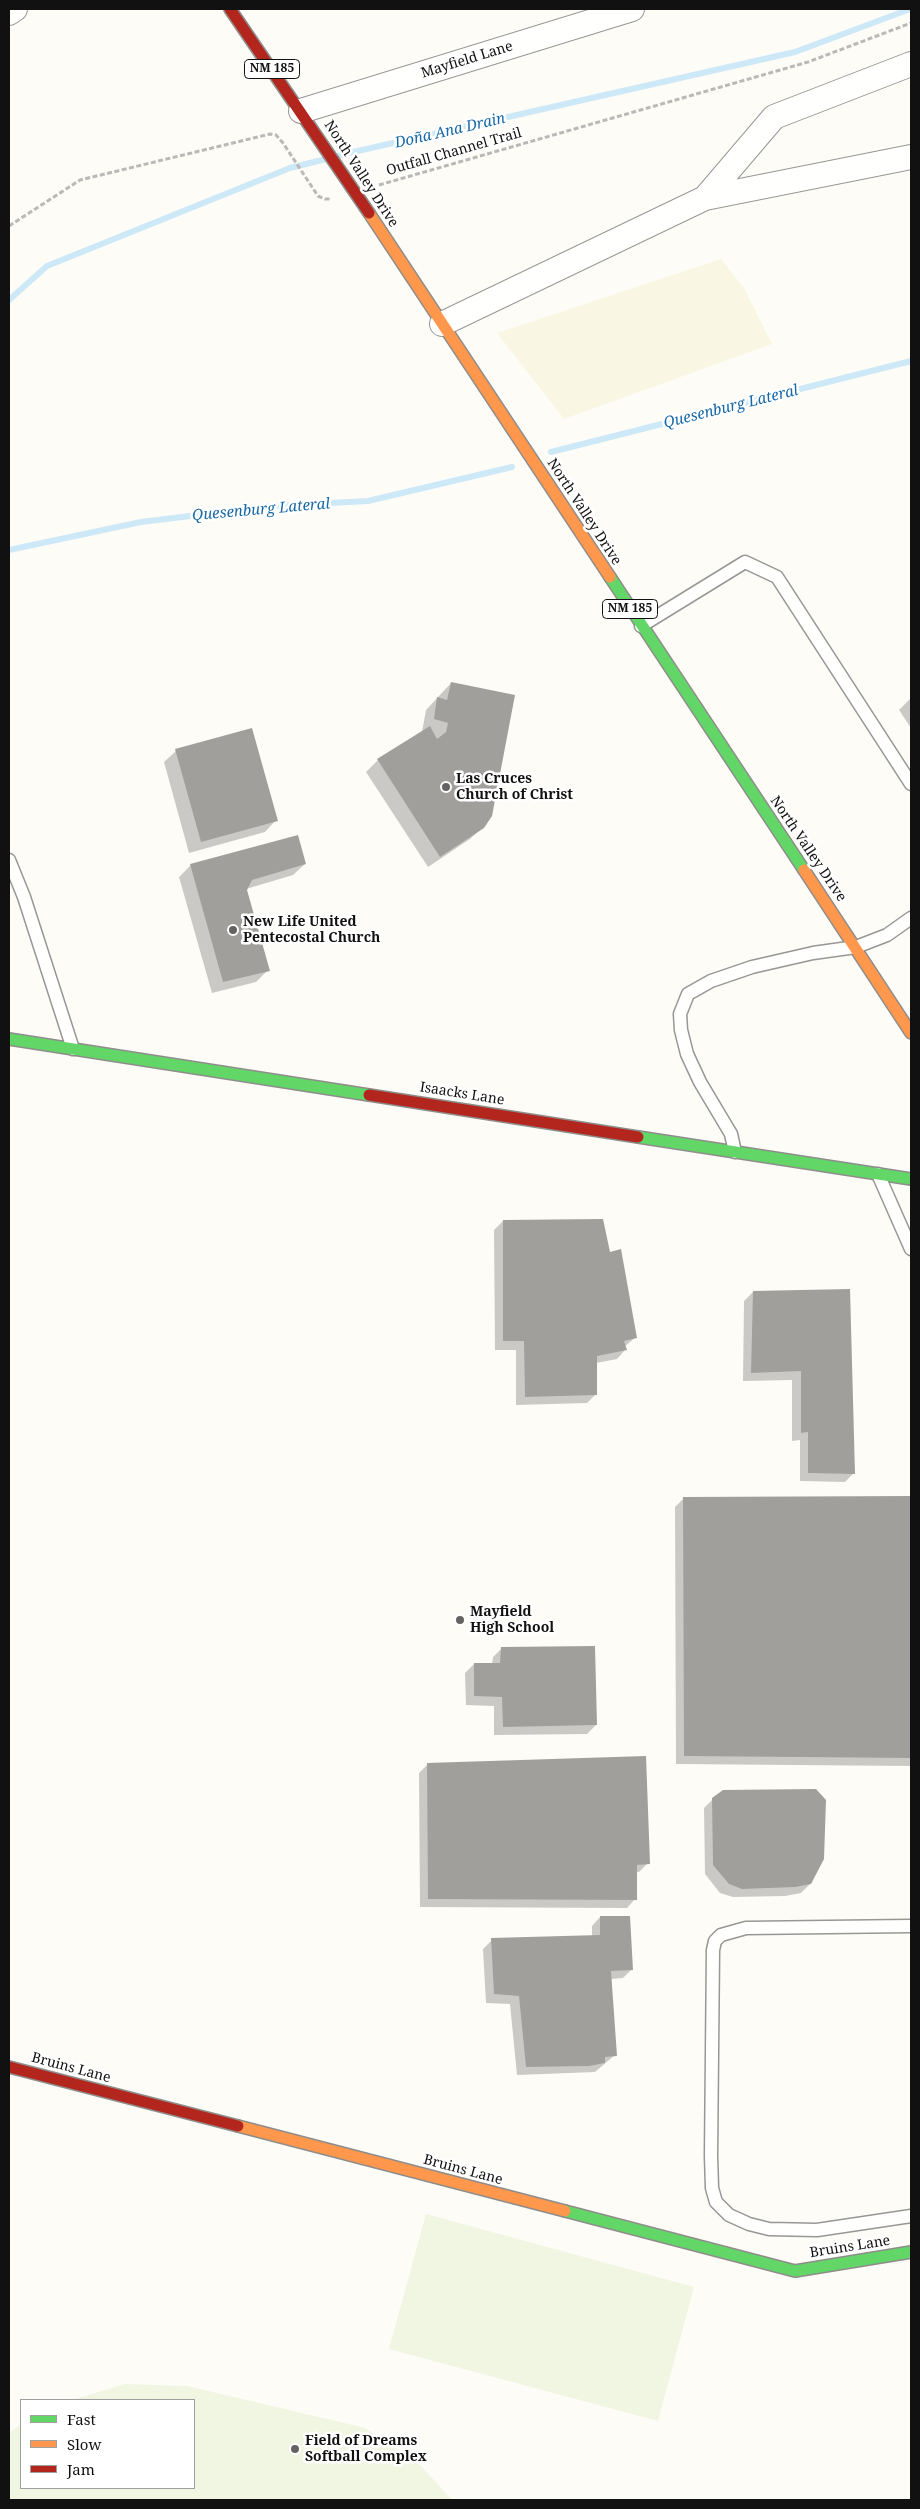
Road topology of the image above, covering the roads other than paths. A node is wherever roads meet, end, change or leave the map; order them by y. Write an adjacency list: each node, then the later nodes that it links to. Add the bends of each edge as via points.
1 (15, 9): 4 (street)
2 (230, 9): 6 (street, North Valley Drive / NM 185)
3 (632, 9): 6 (street, Mayfield Lane)
4 (9, 13)
5 (911, 64): 8 (street, via 774,117)
6 (308, 120): 9 (street, North Valley Drive / NM 185)
7 (911, 156): 8 (street)
8 (705, 198): 9 (street)
9 (442, 324): 10 (street, North Valley Drive / NM 185)
10 (641, 626): 11 (lane, via 745,562 776,578); 14 (street, North Valley Drive / NM 185)
11 (911, 784)
12 (9, 860): 17 (lane)
13 (911, 918): 14 (lane, via 887,935)
14 (856, 947): 15 (street, North Valley Drive / NM 185); 18 (lane, via 752,967 711,981 688,994 680,1014 687,1054 732,1134)
15 (911, 1033)
16 (9, 1039): 17 (street, Isaacks Lane)
17 (74, 1049): 18 (street, Isaacks Lane)
18 (736, 1152): 19 (street, Isaacks Lane)
19 (878, 1174): 20 (street, Isaacks Lane); 21 (lane)
20 (911, 1179)
21 (911, 1249)
22 (911, 1926): 24 (lane, via 746,1928 722,1935 716,1942 713,1950 712,2188 716,2202 729,2215 768,2229 817,2230)
23 (9, 2068): 25 (street, Bruins Lane, via 795,2271)
24 (911, 2216)
25 (911, 2252)

